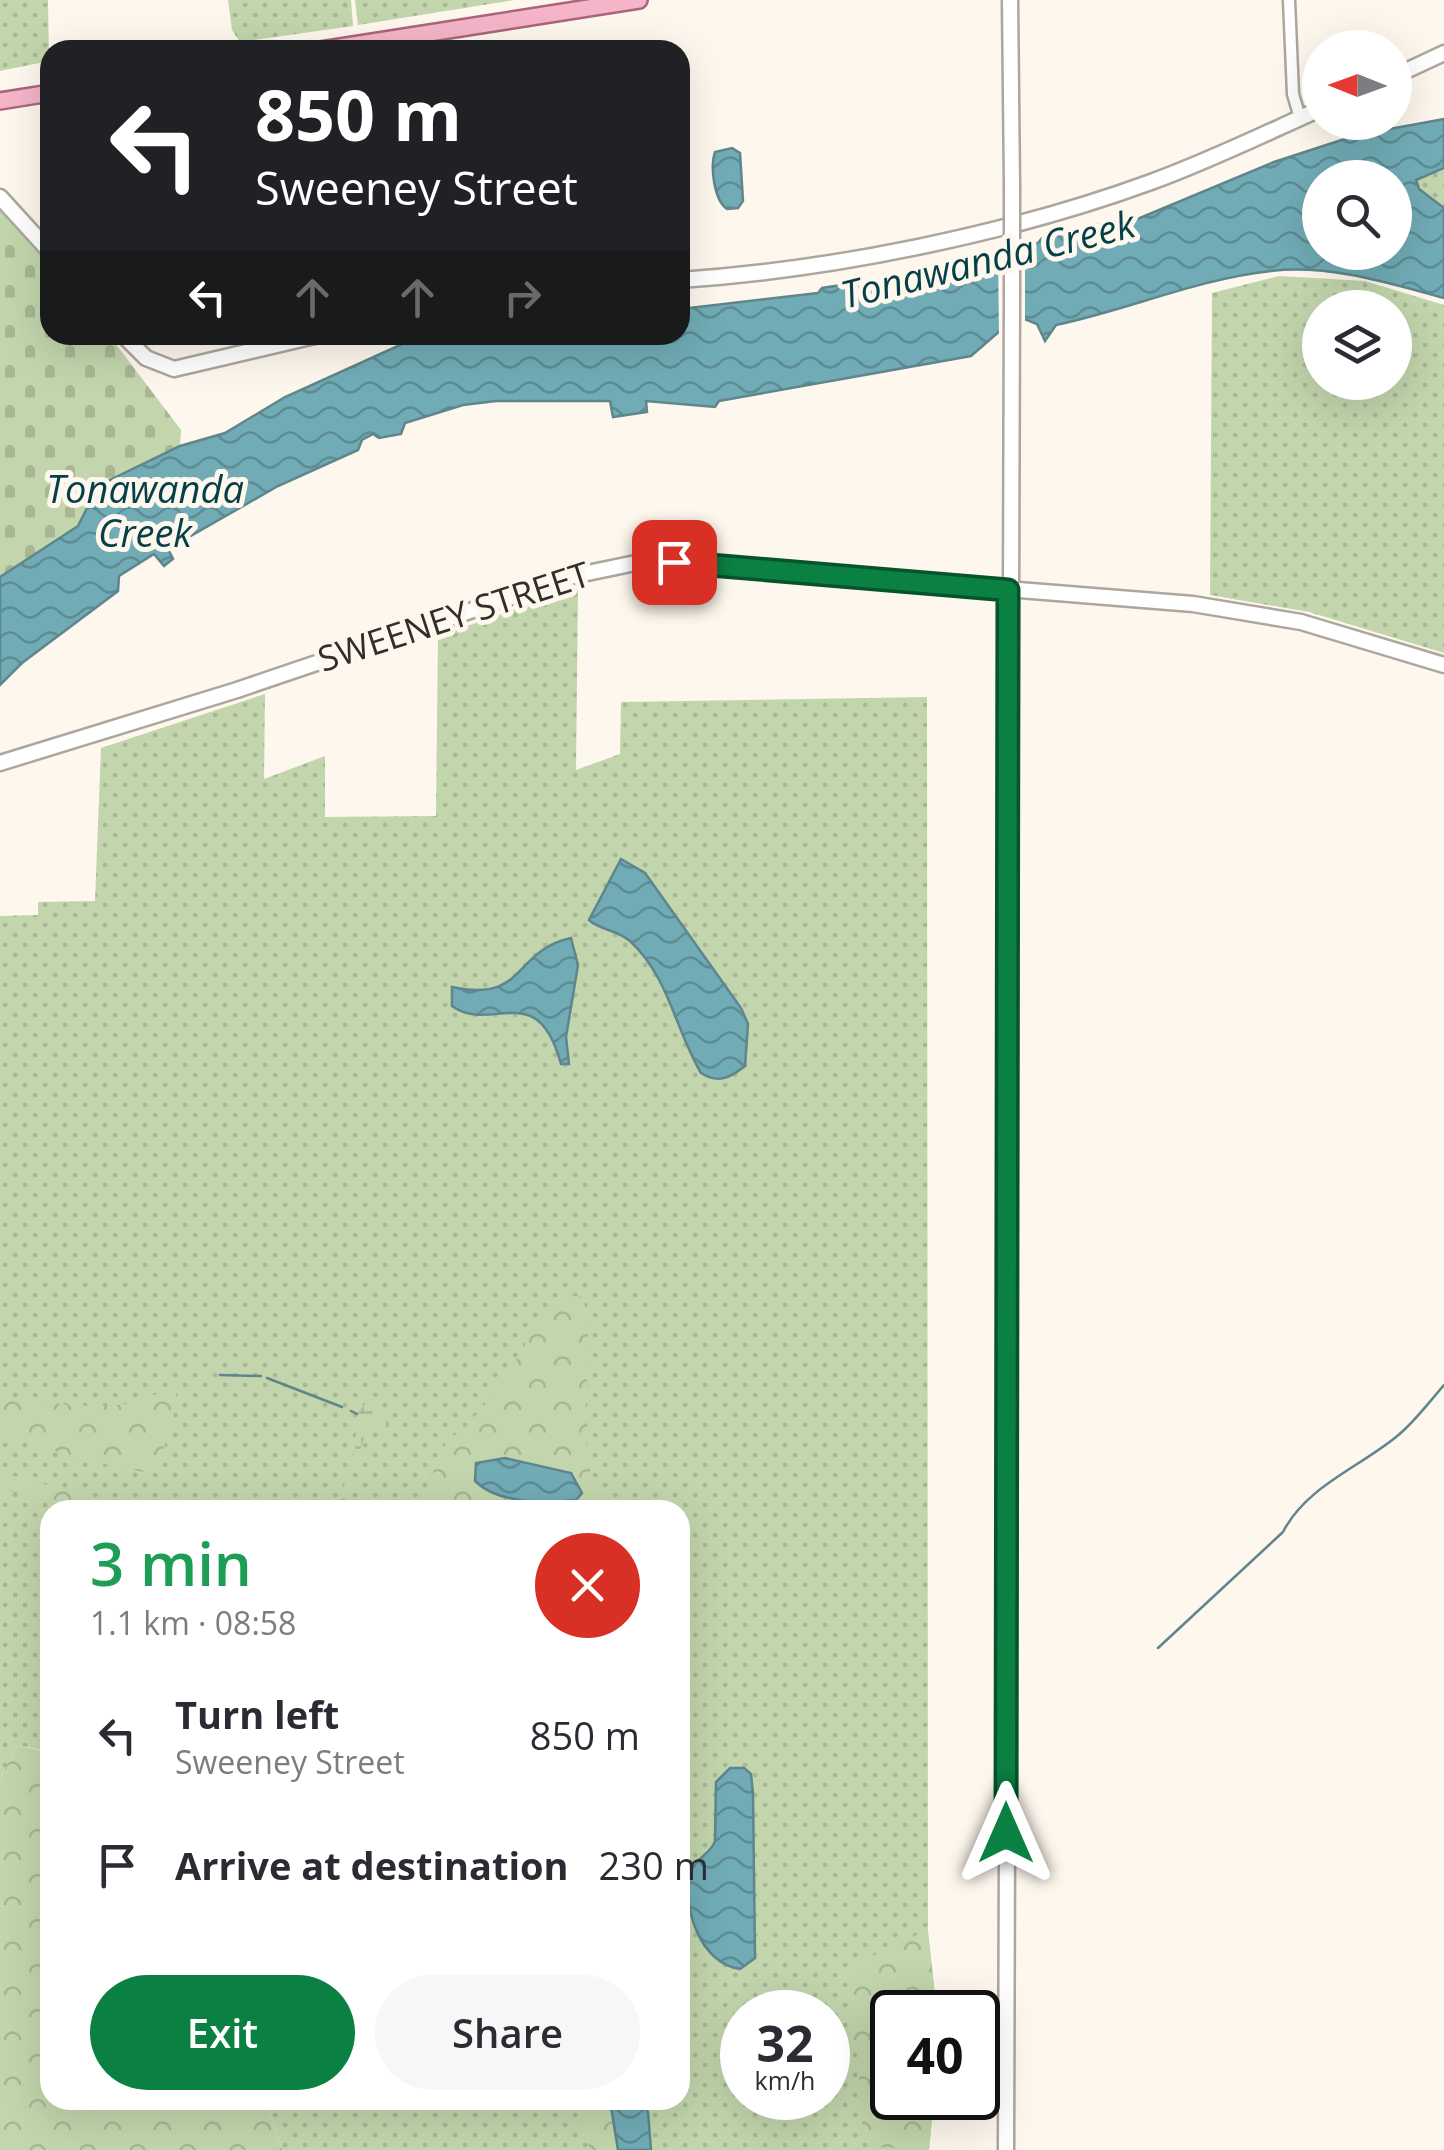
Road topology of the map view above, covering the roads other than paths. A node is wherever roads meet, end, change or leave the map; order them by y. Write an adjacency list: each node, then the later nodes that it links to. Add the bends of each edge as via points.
1 (639, 0): 4 (main road)
2 (1010, 0): 15 (street, bridge)
3 (1290, 0): 9 (street)
4 (385, 40)
5 (1444, 53): 6 (street)
6 (1412, 68)
7 (40, 94): 8 (main road)
8 (0, 100)
9 (1300, 118): 12 (street, via 1108,197 894,252)
10 (0, 197): 11 (street)
11 (40, 241)
12 (690, 279)
13 (134, 345): 14 (street, via 153,362 186,367)
14 (277, 345)
15 (1008, 590): 16 (street, SWEENEY STREET, via 1193,604 1301,622); 17 (street, SWEENEY STREET, via 650,560 573,576); 18 (street)
16 (1444, 665)
17 (0, 762)
18 (1006, 2150)

